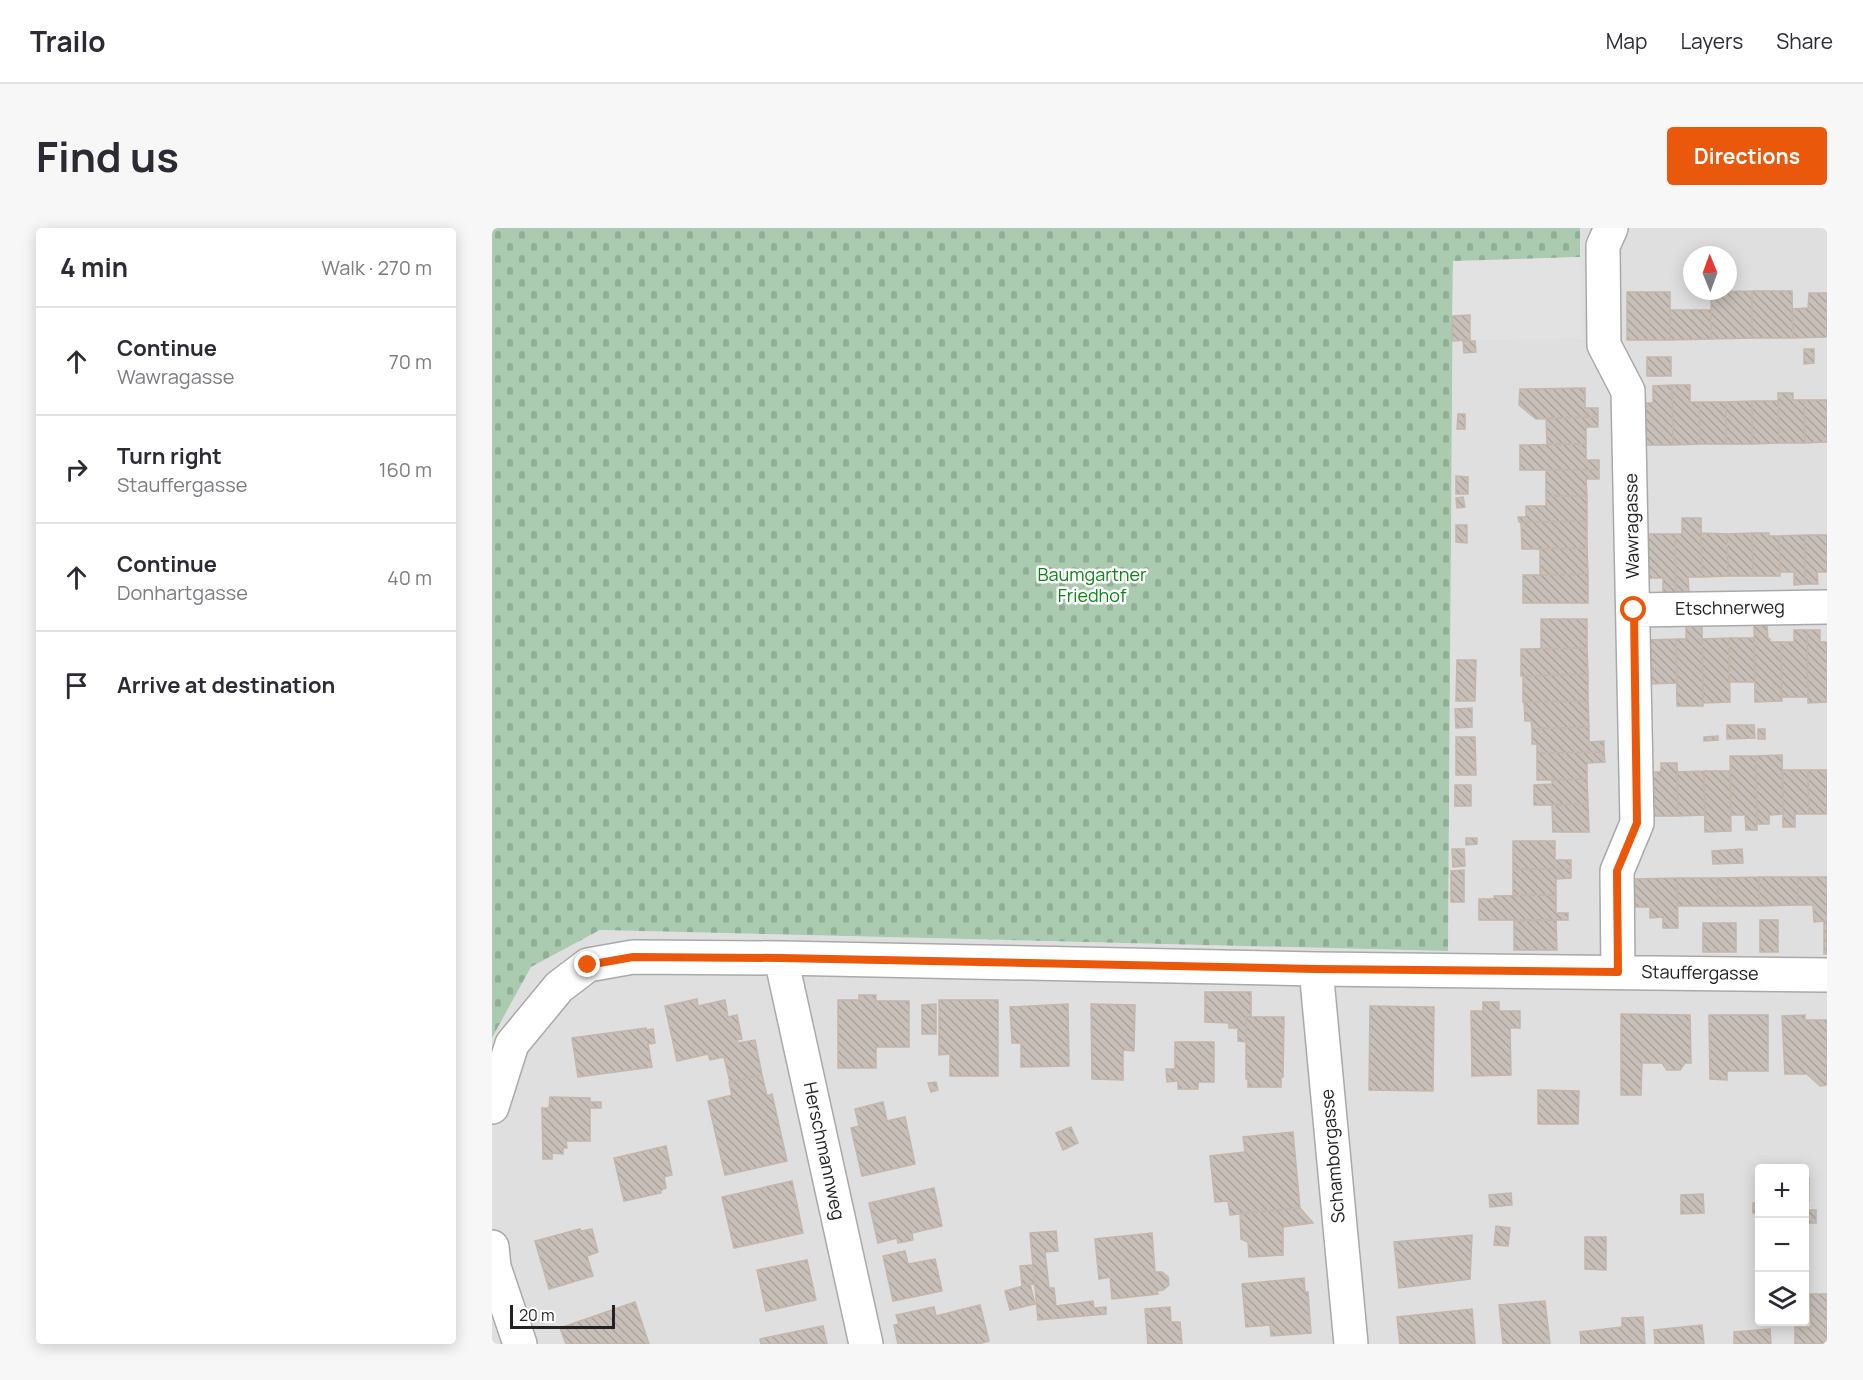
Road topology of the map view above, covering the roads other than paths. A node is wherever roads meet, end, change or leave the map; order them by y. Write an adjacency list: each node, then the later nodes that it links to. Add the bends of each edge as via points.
1 (1611, 228): 2 (street); 4 (street, Wawragasse, via 1603,246 1604,345 1628,391)
2 (1623, 228)
3 (1827, 607): 4 (street, Etschnerweg)
4 (1634, 610): 7 (street, Wawragasse, via 1637,823 1617,871)
5 (781, 958): 6 (street, Stauffergasse); 9 (street, Stauffergasse, via 633,957 588,965 560,987 512,1044); 12 (street, Herschmannweg)
6 (1316, 969): 7 (street, Stauffergasse); 13 (street, Schamborgasse)
7 (1618, 972): 8 (street, Stauffergasse)
8 (1827, 975)
9 (492, 1107)
10 (492, 1247): 11 (street, via 494,1267)
11 (520, 1344)
12 (866, 1344)
13 (1351, 1344)

